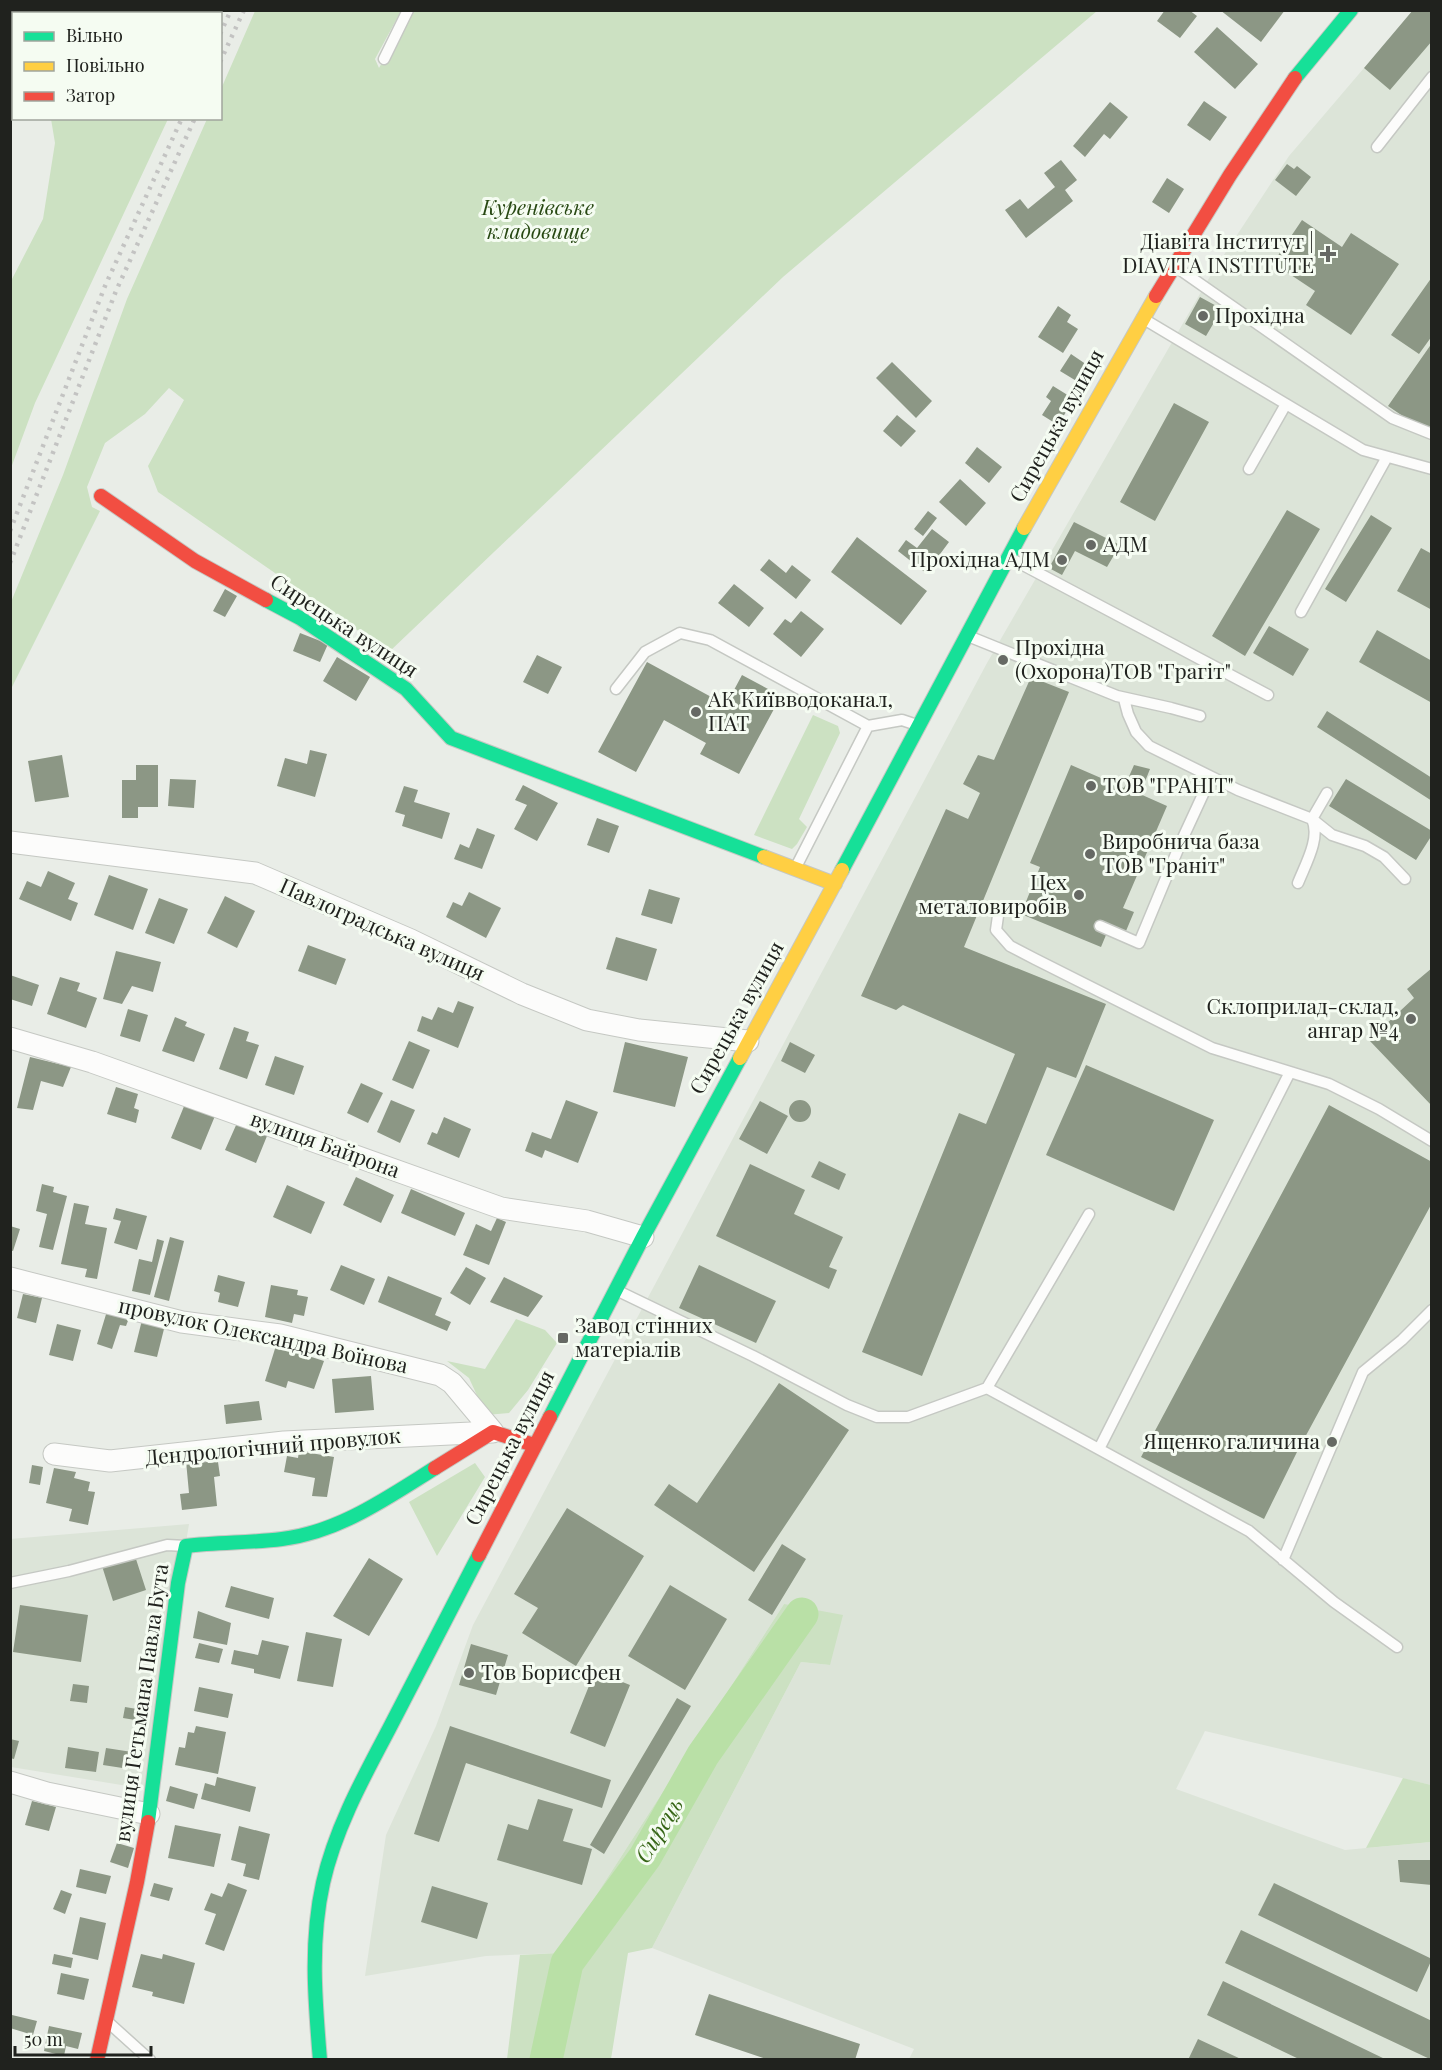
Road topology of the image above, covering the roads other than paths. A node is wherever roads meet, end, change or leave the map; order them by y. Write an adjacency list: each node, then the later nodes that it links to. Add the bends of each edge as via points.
1 (408, 10): 3 (lane)
2 (1351, 10): 6 (main road, Сирецька вулиця, via 1288,86)
3 (384, 59)
4 (1431, 77): 5 (lane)
5 (1377, 147)
6 (1175, 266): 7 (main road, Сирецька вулиця); 9 (lane, via 1392,418)
7 (1142, 318): 8 (lane); 14 (main road, Сирецька вулиця)
8 (1286, 404): 10 (lane, via 1363,450); 11 (lane)
9 (1431, 434)
10 (1387, 457): 12 (lane); 15 (lane)
11 (1249, 469)
12 (1431, 469)
13 (100, 496): 27 (main road, Сирецька вулиця, via 195,561 300,618 406,689 452,738)
14 (1008, 557): 16 (main road, Сирецька вулиця); 18 (lane)
15 (1301, 612)
16 (968, 636): 19 (lane); 22 (main road, Сирецька вулиця)
17 (616, 689): 21 (lane, via 645,652 680,633 710,640)
18 (1268, 695)
19 (1124, 699): 20 (lane); 23 (lane, via 1136,732 1149,746)
20 (1200, 716)
21 (868, 726): 22 (lane, via 902,720); 27 (lane)
22 (920, 726): 30 (main road, Сирецька вулиця)
23 (1211, 777): 25 (lane); 32 (lane, via 1139,943)
24 (1327, 793): 25 (lane)
25 (1312, 819): 28 (lane, via 1332,835 1384,857); 29 (lane, via 1315,836)
26 (10, 842): 34 (street, Павлоградська вулиця, via 255,873 587,1020 639,1030)
27 (795, 869): 30 (main road, Сирецька вулиця)
28 (1405, 879)
29 (1298, 883)
30 (835, 884): 34 (main road, Сирецька вулиця)
31 (999, 909): 35 (lane, via 996,930 1010,946 1212,1048)
32 (1100, 926)
33 (10, 1038): 38 (street, вулиця Байрона, via 92,1062 501,1208 587,1221)
34 (748, 1041): 38 (main road, Сирецька вулиця)
35 (1290, 1072): 36 (lane, via 1329,1084); 45 (lane)
36 (1431, 1142)
37 (1089, 1214): 42 (lane)
38 (643, 1238): 40 (main road, Сирецька вулиця)
39 (10, 1278): 43 (street, провулок Олександра Воїнова, via 182,1322 280,1335 440,1375 452,1383)
40 (616, 1290): 42 (lane, via 877,1417 908,1417); 44 (main road, Сирецька вулиця)
41 (1431, 1310): 48 (lane, via 1363,1372)
42 (987, 1388): 45 (lane)
43 (493, 1432): 44 (main road); 46 (street, Дендрологічний провулок, via 284,1442 110,1461); 47 (main road, вулиця Гетьмана Павла Бута, via 366,1511 326,1528 283,1539)
44 (534, 1445): 56 (main road, Сирецька вулиця, via 361,1783 329,1860 316,1937 315,2006)
45 (1099, 1449): 48 (lane, via 1249,1531)
46 (54, 1454)
47 (186, 1546): 49 (lane, via 167,1545); 52 (main road, вулиця Гетьмана Павла Бута)
48 (1283, 1560): 50 (lane)
49 (10, 1583)
50 (1397, 1647)
51 (10, 1782): 52 (street)
52 (149, 1814): 53 (main road, вулиця Гетьмана Павла Бута)
53 (106, 2020): 54 (main road, вулиця Гетьмана Павла Бута); 55 (lane)
54 (97, 2060)
55 (150, 2060)
56 (320, 2060)

